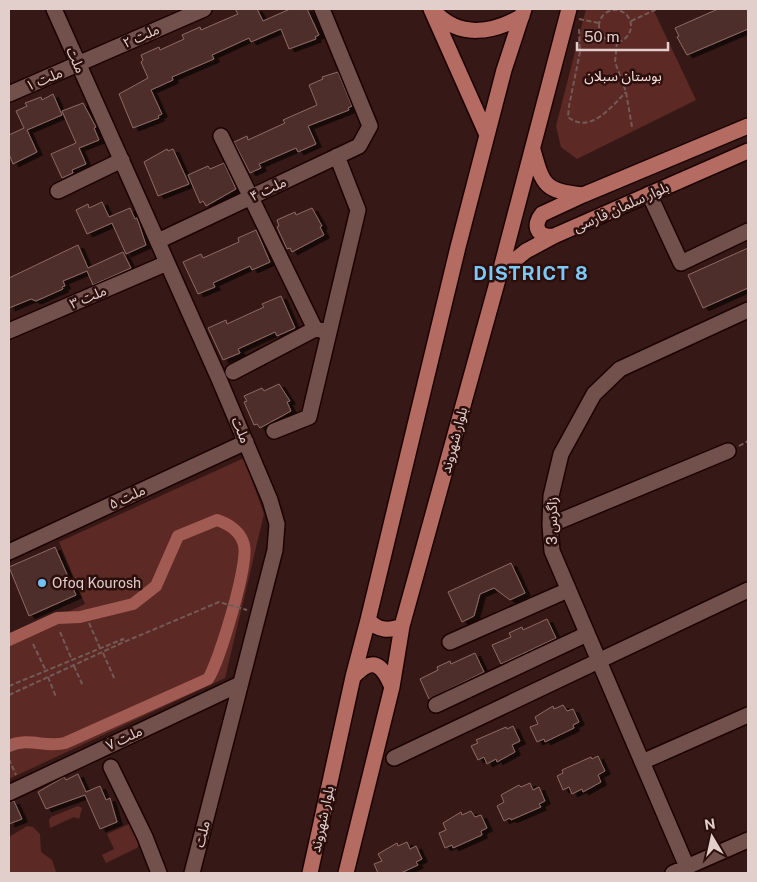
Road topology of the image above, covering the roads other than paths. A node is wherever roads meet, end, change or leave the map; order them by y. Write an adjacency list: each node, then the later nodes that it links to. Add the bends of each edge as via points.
1 (54, 9): 7 (street, ملت)
2 (204, 9): 7 (street, ملت ۲)
3 (322, 9): 14 (street, ملت ۴, via 370,126 359,146)
4 (432, 9): 5 (main road, via 442,20 458,29 475,31 492,30); 11 (main road)
5 (523, 12): 11 (main road, بلوار شهروند)
6 (572, 14): 12 (main road, بلوار شهروند)
7 (78, 64): 8 (street, ملت ۱); 15 (street, ملت)
8 (9, 94)
9 (748, 126): 18 (main road, بلوار سلمان فارسی)
10 (222, 136): 19 (street)
11 (487, 136): 36 (main road, بلوار شهروند)
12 (533, 149): 18 (main road, بلوار سلمان فارسی, via 540,178 557,192); 24 (main road, بلوار شهروند)
13 (748, 152): 17 (main road, بلوار سلمان فارسی)
14 (337, 156): 19 (street, ملت ۴); 26 (street, via 358,210)
15 (122, 160): 16 (street); 22 (street, ملت)
16 (58, 191)
17 (649, 194): 20 (street, via 681,263); 21 (main road, بلوار سلمان فارسی)
18 (583, 195): 21 (main road, via 542,214 537,220 540,234)
19 (250, 197): 22 (street, ملت ۴); 26 (street)
20 (748, 232)
21 (554, 236): 24 (main road, بلوار سلمان فارسی, via 526,250)
22 (158, 242): 23 (street, ملت)
23 (167, 263): 27 (street, ملت ۳); 30 (street, ملت)
24 (500, 272): 37 (main road, بلوار شهروند)
25 (748, 310): 32 (street, زاگرس 3, via 620,368 594,394 561,454 552,496)
26 (322, 330): 28 (street); 29 (street, via 310,417)
27 (9, 331)
28 (233, 372)
29 (274, 432)
30 (246, 442): 33 (street, ملت ۵); 42 (street, ملت, via 277,524 275,550)
31 (728, 451): 32 (street)
32 (550, 526): 34 (street, زاگرس 3, via 552,552)
33 (9, 552)
34 (568, 590): 38 (street, زاگرس 3); 39 (street)
35 (748, 590): 40 (street)
36 (368, 620): 37 (main road, via 384,629); 41 (main road, بلوار شهروند)
37 (402, 626): 43 (main road, بلوار شهروند)
38 (587, 634): 40 (street, زاگرس 3); 44 (street)
39 (450, 642)
40 (598, 660): 46 (street); 47 (street, زاگرس 3)
41 (353, 677): 43 (main road, via 362,667 375,665 382,668); 54 (main road, بلوار شهروند)
42 (240, 684): 49 (street, ملت ۷); 53 (street, ملت)
43 (392, 687): 55 (main road, بلوار شهروند)
44 (436, 705)
45 (748, 715): 47 (street)
46 (394, 758)
47 (642, 762): 51 (street, زاگرس 3)
48 (111, 767): 52 (street)
49 (15, 790)
50 (748, 840): 51 (street)
51 (687, 867): 56 (street)
52 (159, 873)
53 (192, 873)
54 (310, 873)
55 (346, 873)
56 (673, 873)

